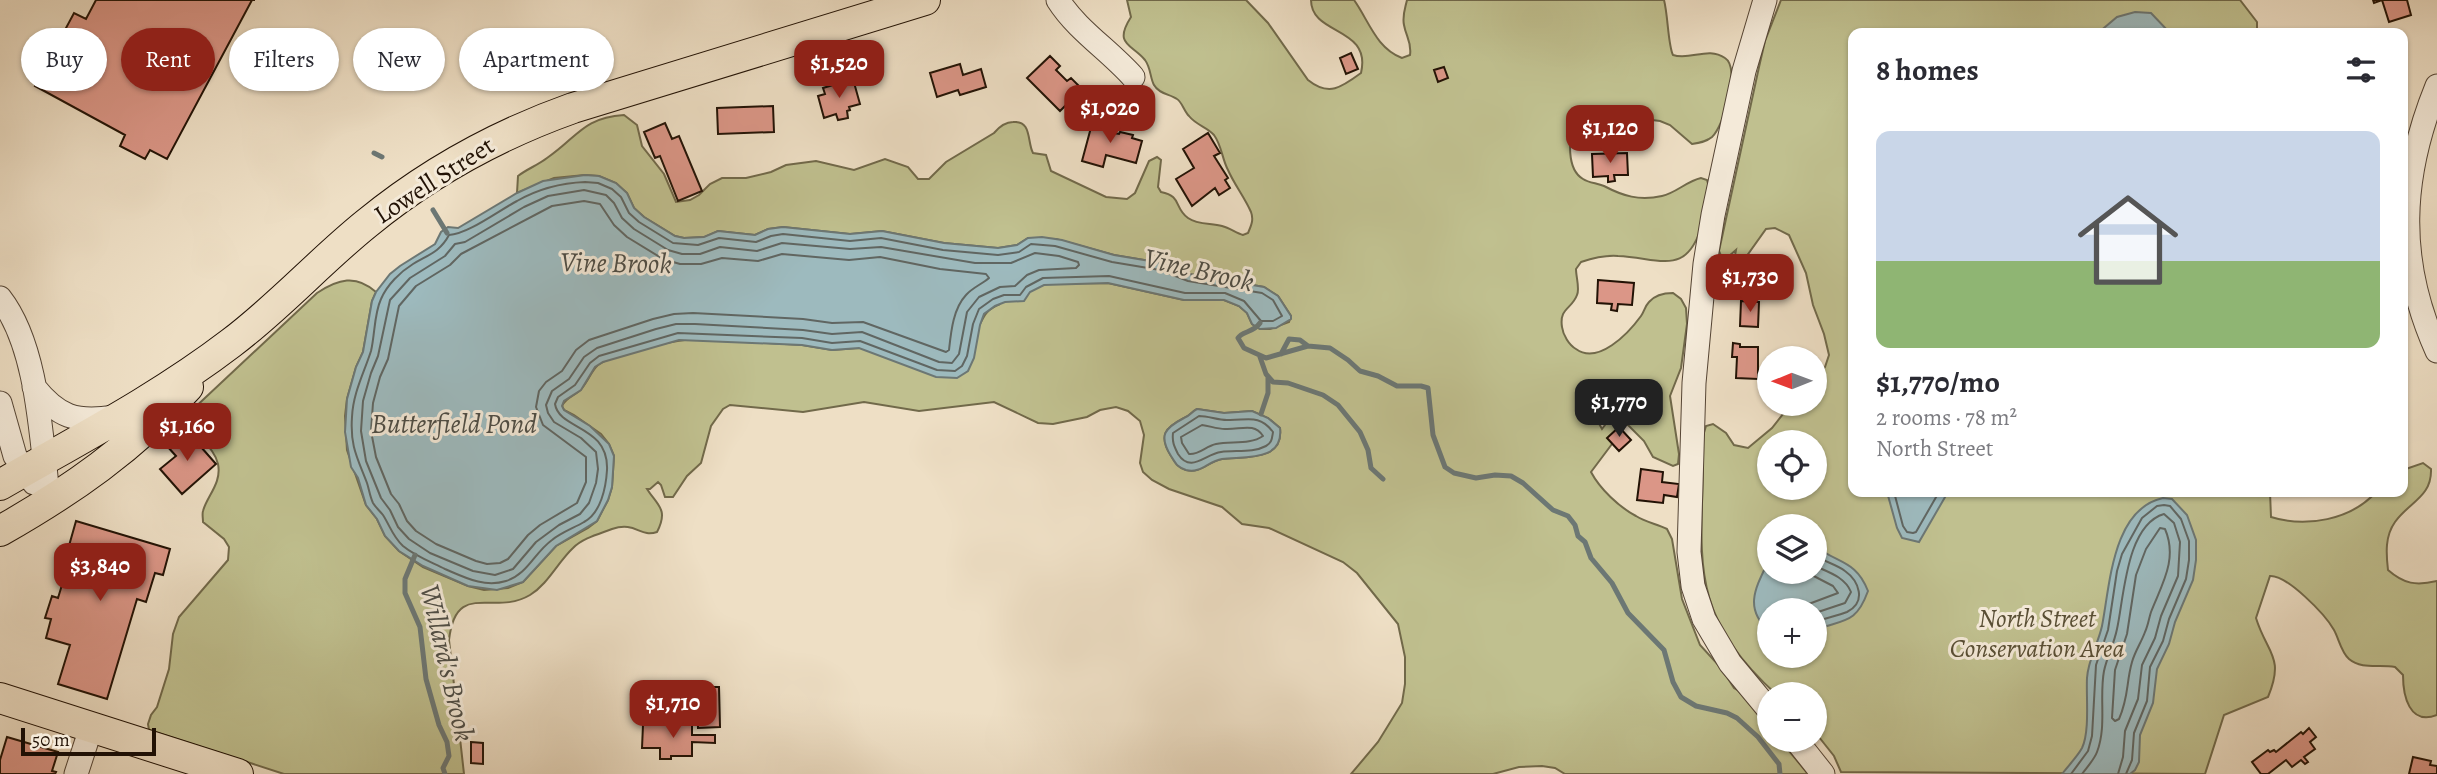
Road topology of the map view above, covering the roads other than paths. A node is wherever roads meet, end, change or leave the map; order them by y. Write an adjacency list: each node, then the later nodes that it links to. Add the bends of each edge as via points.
1 (925, 0): 10 (main road, Lowell Street, via 592,102 490,142 395,201)
2 (1058, 0): 4 (street, via 1068,16)
3 (1765, 0): 17 (street, via 1744,71 1704,264 1695,366 1689,552 1693,586 1704,619 1730,663)
4 (1133, 77)
5 (2437, 86): 6 (street, via 2411,167)
6 (2408, 205)
7 (2408, 244): 9 (street, via 2427,328)
8 (0, 298): 11 (street, via 22,339)
9 (2437, 351)
10 (218, 353): 13 (main road); 15 (main road, via 126,447)
11 (34, 387): 13 (street, via 69,417); 14 (street)
12 (0, 403): 14 (street)
13 (121, 416): 14 (main road)
14 (23, 472): 15 (street)
15 (49, 503): 16 (main road)
16 (0, 531)
17 (1757, 696)
18 (0, 698): 19 (main road)
19 (91, 728): 21 (street); 22 (main road)
20 (1806, 752): 23 (street)
21 (76, 774)
22 (238, 774)
23 (1824, 774)

